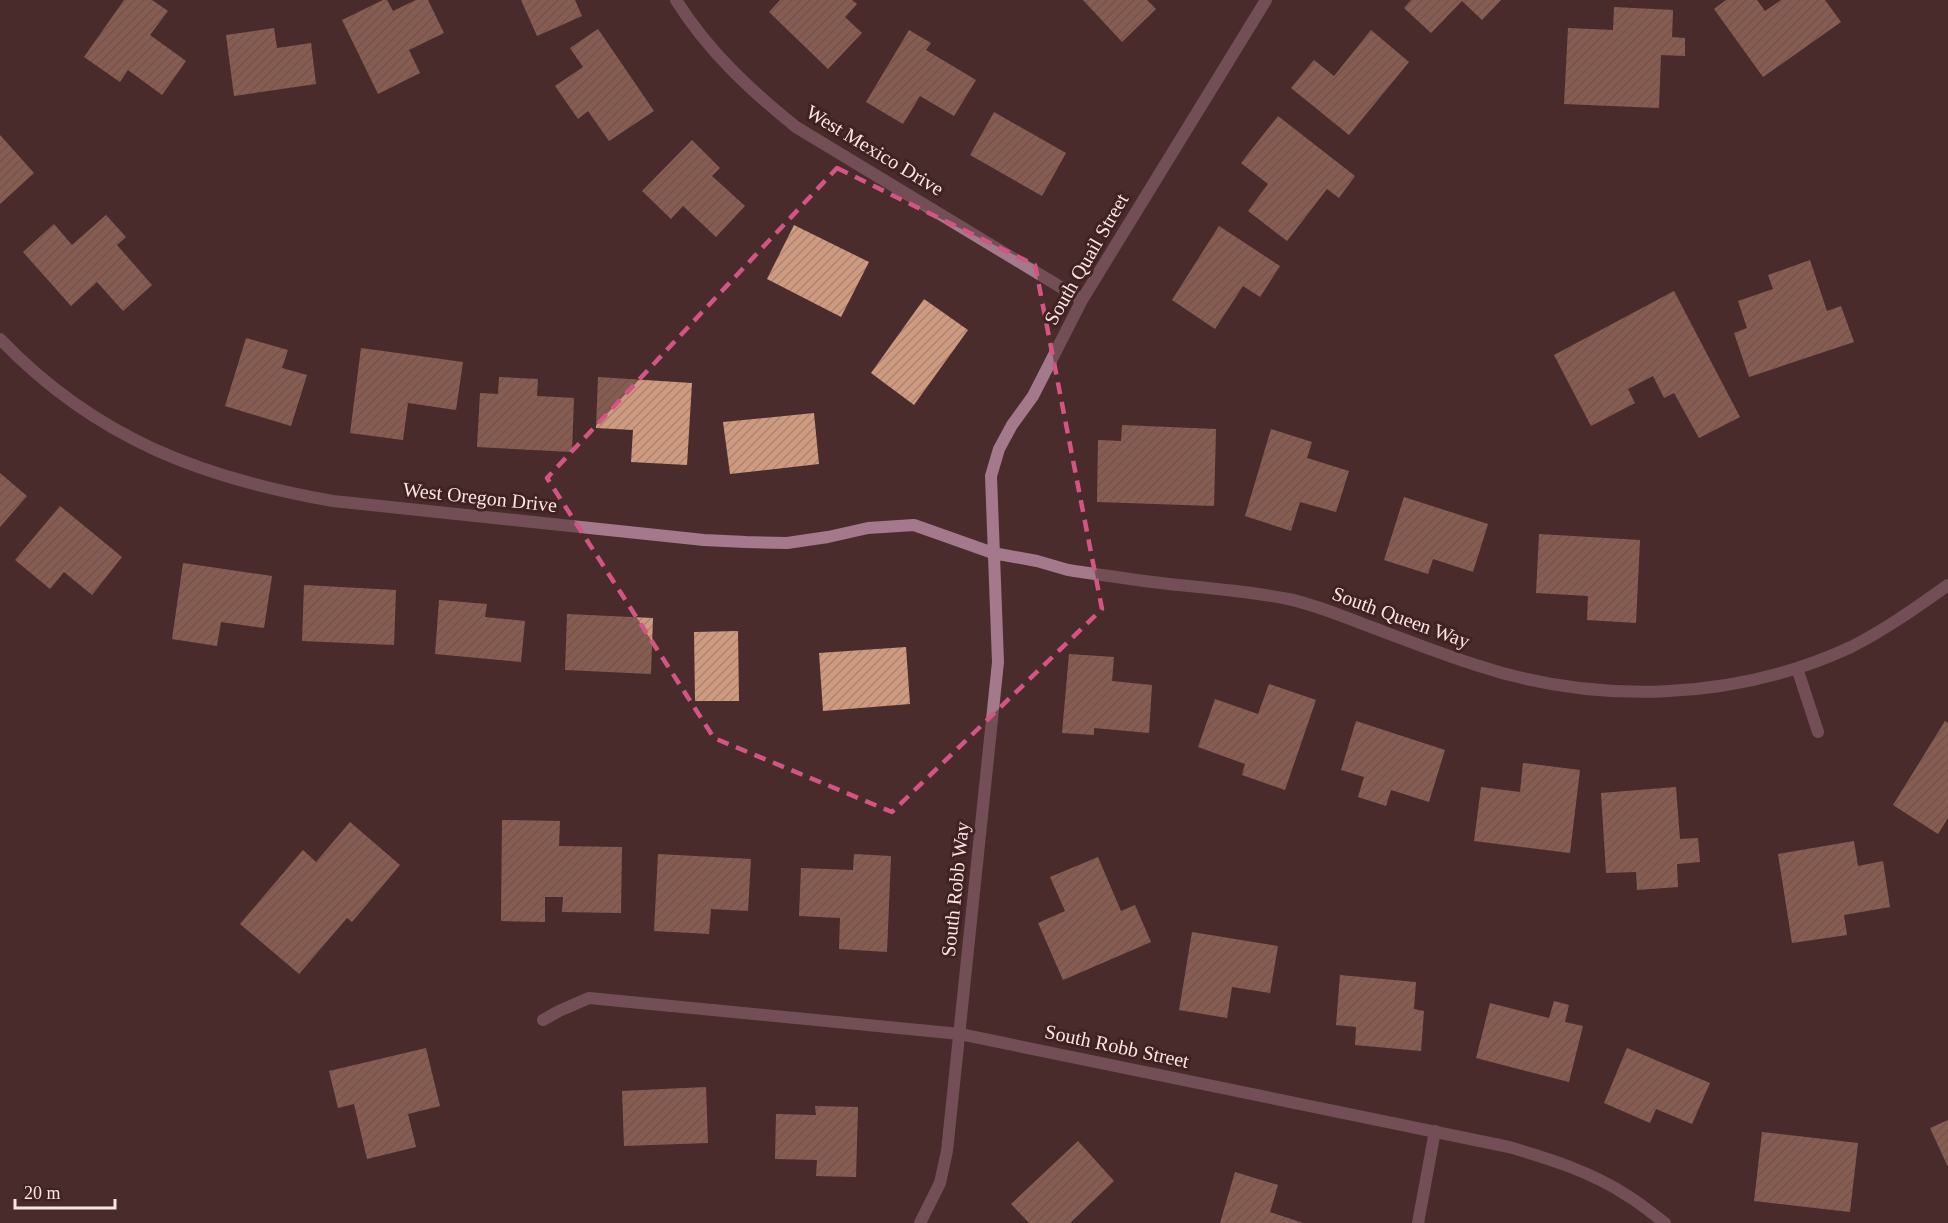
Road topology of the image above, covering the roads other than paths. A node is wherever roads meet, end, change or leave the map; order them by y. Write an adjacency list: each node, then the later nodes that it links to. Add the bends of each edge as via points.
1 (676, 0): 3 (street, West Mexico Drive, via 728,68 796,127)
2 (1266, 0): 3 (street, South Quail Street)
3 (1082, 300): 5 (street, South Quail Street, via 1033,396 999,449 991,476)
4 (0, 339): 5 (street, West Oregon Drive, via 41,377 115,430 193,466 283,492 704,540 787,543 868,528 914,525)
5 (993, 553): 7 (street, South Queen Way, via 1077,572 1289,599 1477,666 1585,690 1618,693 1703,688); 10 (street, South Robb Way, via 998,662)
6 (1948, 585): 7 (street, South Queen Way, via 1893,623)
7 (1797, 668): 8 (street)
8 (1818, 732)
9 (543, 1020): 10 (street, South Robb Street, via 589,998)
10 (960, 1034): 11 (street, South Robb Street); 12 (street, South Robb Way, via 947,1151 940,1183)
11 (1434, 1131): 13 (street); 14 (street, South Robb Street, via 1554,1161 1627,1195)
12 (920, 1223)
13 (1418, 1223)
14 (1665, 1223)

